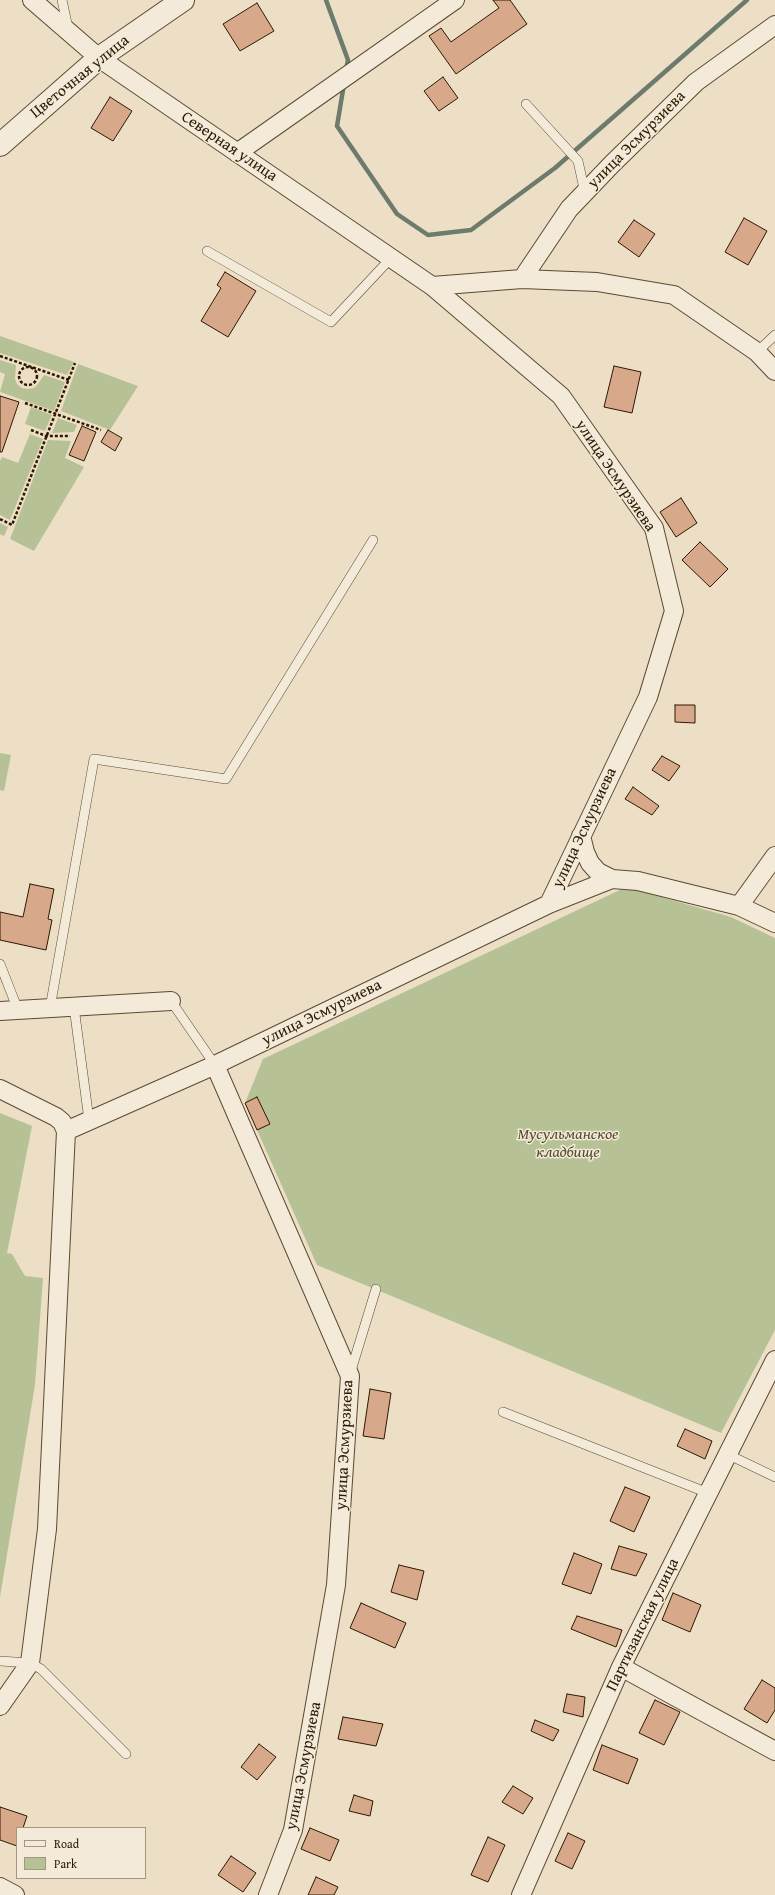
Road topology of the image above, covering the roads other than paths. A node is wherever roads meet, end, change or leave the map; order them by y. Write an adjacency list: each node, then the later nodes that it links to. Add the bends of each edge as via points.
1 (32, 0): 6 (street, Северная улица)
2 (62, 0): 6 (lane)
3 (183, 0): 7 (street, Цветочная улица)
4 (455, 0): 10 (street)
5 (775, 25): 11 (street, улица Эсмурзиева, via 696,82)
6 (69, 32): 7 (street, Северная улица)
7 (99, 58): 9 (street, Цветочная улица); 10 (street, Северная улица)
8 (526, 104): 11 (lane, via 578,161)
9 (0, 145)
10 (237, 153): 13 (street, Северная улица)
11 (584, 193): 14 (street, улица Эсмурзиева, via 568,209)
12 (207, 251): 13 (lane, via 331,322)
13 (391, 258): 15 (street, Северная улица)
14 (522, 279): 15 (street); 17 (street, via 597,282 674,295)
15 (432, 286): 20 (street, улица Эсмурзиева, via 561,396 654,528 674,611 648,697)
16 (775, 335): 17 (lane)
17 (756, 352): 18 (street)
18 (775, 371)
19 (373, 540): 29 (lane, via 226,779 94,759)
20 (582, 836): 22 (street, via 584,852 590,863 598,872); 23 (street, улица Эсмурзиева)
21 (775, 856): 24 (street)
22 (612, 880): 23 (street); 24 (street, via 638,881)
23 (549, 904): 31 (street, улица Эсмурзиева)
24 (739, 906): 25 (street)
25 (775, 923)
26 (0, 964): 30 (lane)
27 (171, 1001): 28 (street); 31 (lane)
28 (74, 1007): 29 (street); 33 (lane)
29 (50, 1008): 30 (street)
30 (9, 1010)
31 (215, 1065): 33 (street); 37 (street, улица Эсмурзиева)
32 (0, 1089): 34 (street, via 56,1117)
33 (89, 1120): 34 (street)
34 (66, 1131): 43 (street, via 47,1529)
35 (376, 1289): 37 (lane)
36 (775, 1360): 39 (street, Партизанская улица)
37 (350, 1376): 50 (street, улица Эсмурзиева, via 336,1585 293,1830)
38 (503, 1412): 41 (lane)
39 (727, 1454): 40 (lane); 41 (street, Партизанская улица)
40 (775, 1477)
41 (708, 1492): 44 (street, Партизанская улица)
42 (0, 1661): 43 (lane)
43 (30, 1663): 45 (street); 47 (lane, via 41,1669)
44 (621, 1667): 46 (street); 51 (street, Партизанская улица)
45 (0, 1706)
46 (775, 1751)
47 (126, 1754)
48 (0, 1887): 49 (street)
49 (14, 1895)
50 (268, 1895)
51 (521, 1895)

